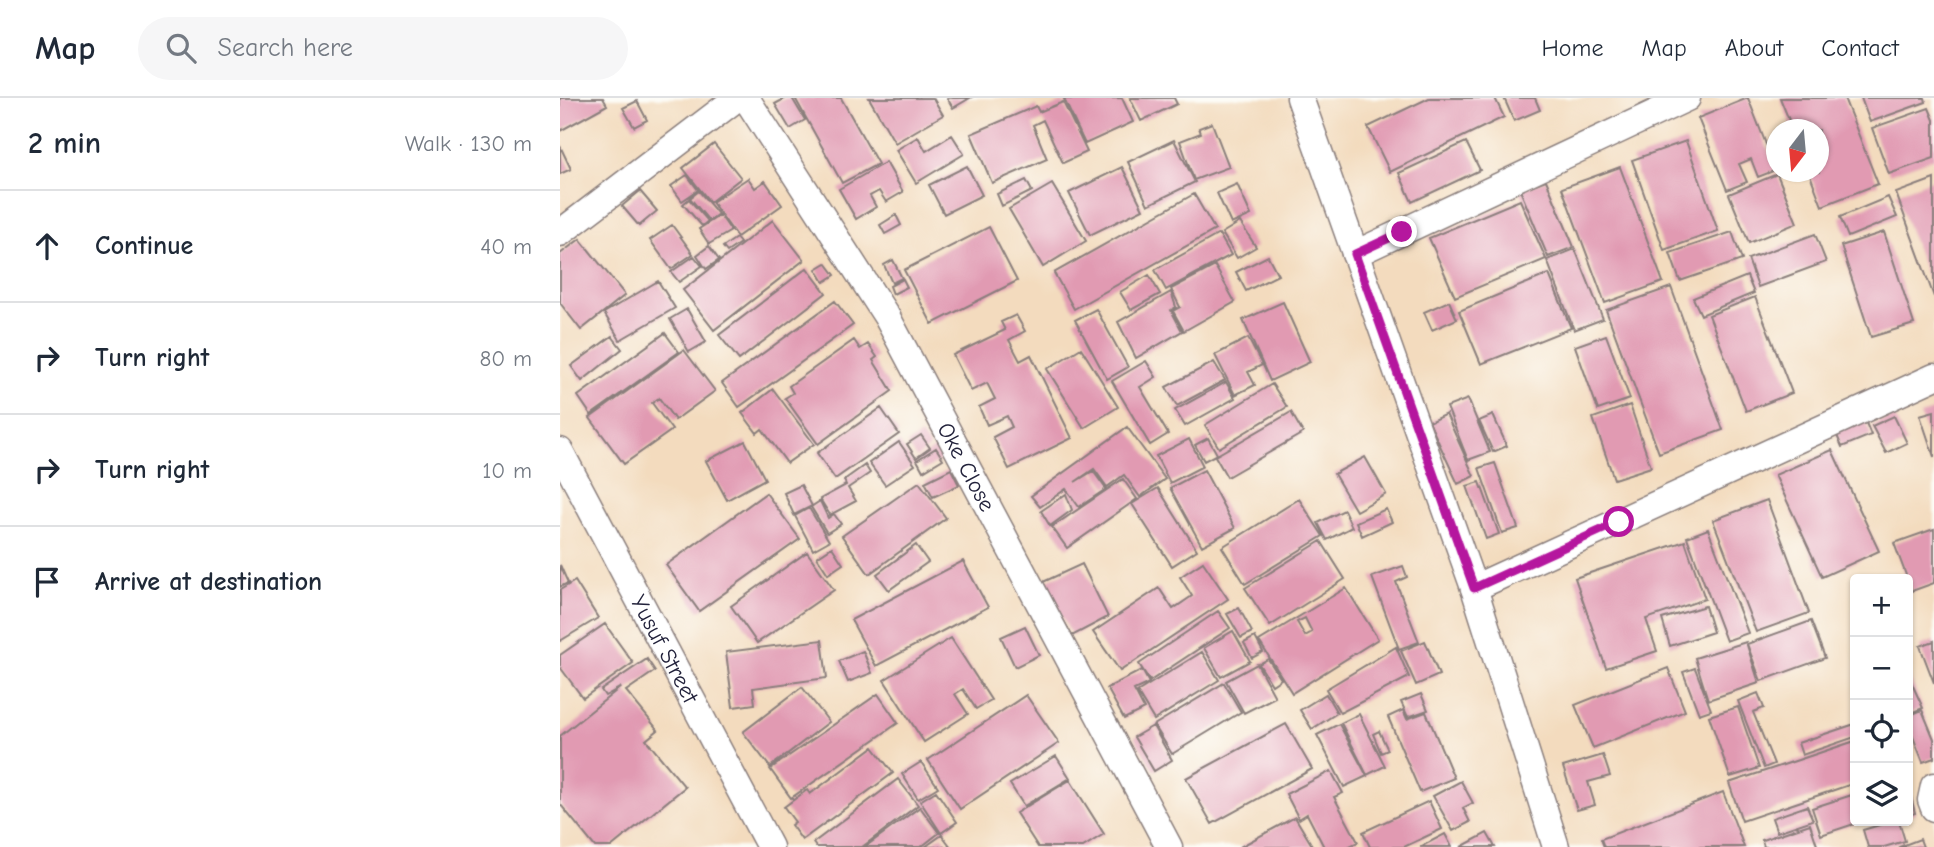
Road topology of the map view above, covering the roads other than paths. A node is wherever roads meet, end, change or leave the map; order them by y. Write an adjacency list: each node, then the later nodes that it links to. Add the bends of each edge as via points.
1 (737, 98): 5 (street)
2 (746, 98): 13 (street, Oke Close, via 887,317)
3 (1300, 98): 6 (street)
4 (1687, 98): 6 (street)
5 (560, 233)
6 (1355, 254): 9 (street)
7 (1934, 377): 9 (street)
8 (560, 451): 12 (street, Yusuf Street)
9 (1474, 588): 14 (street)
10 (1934, 786): 11 (street)
11 (1934, 808)
12 (770, 847)
13 (1169, 847)
14 (1556, 847)

